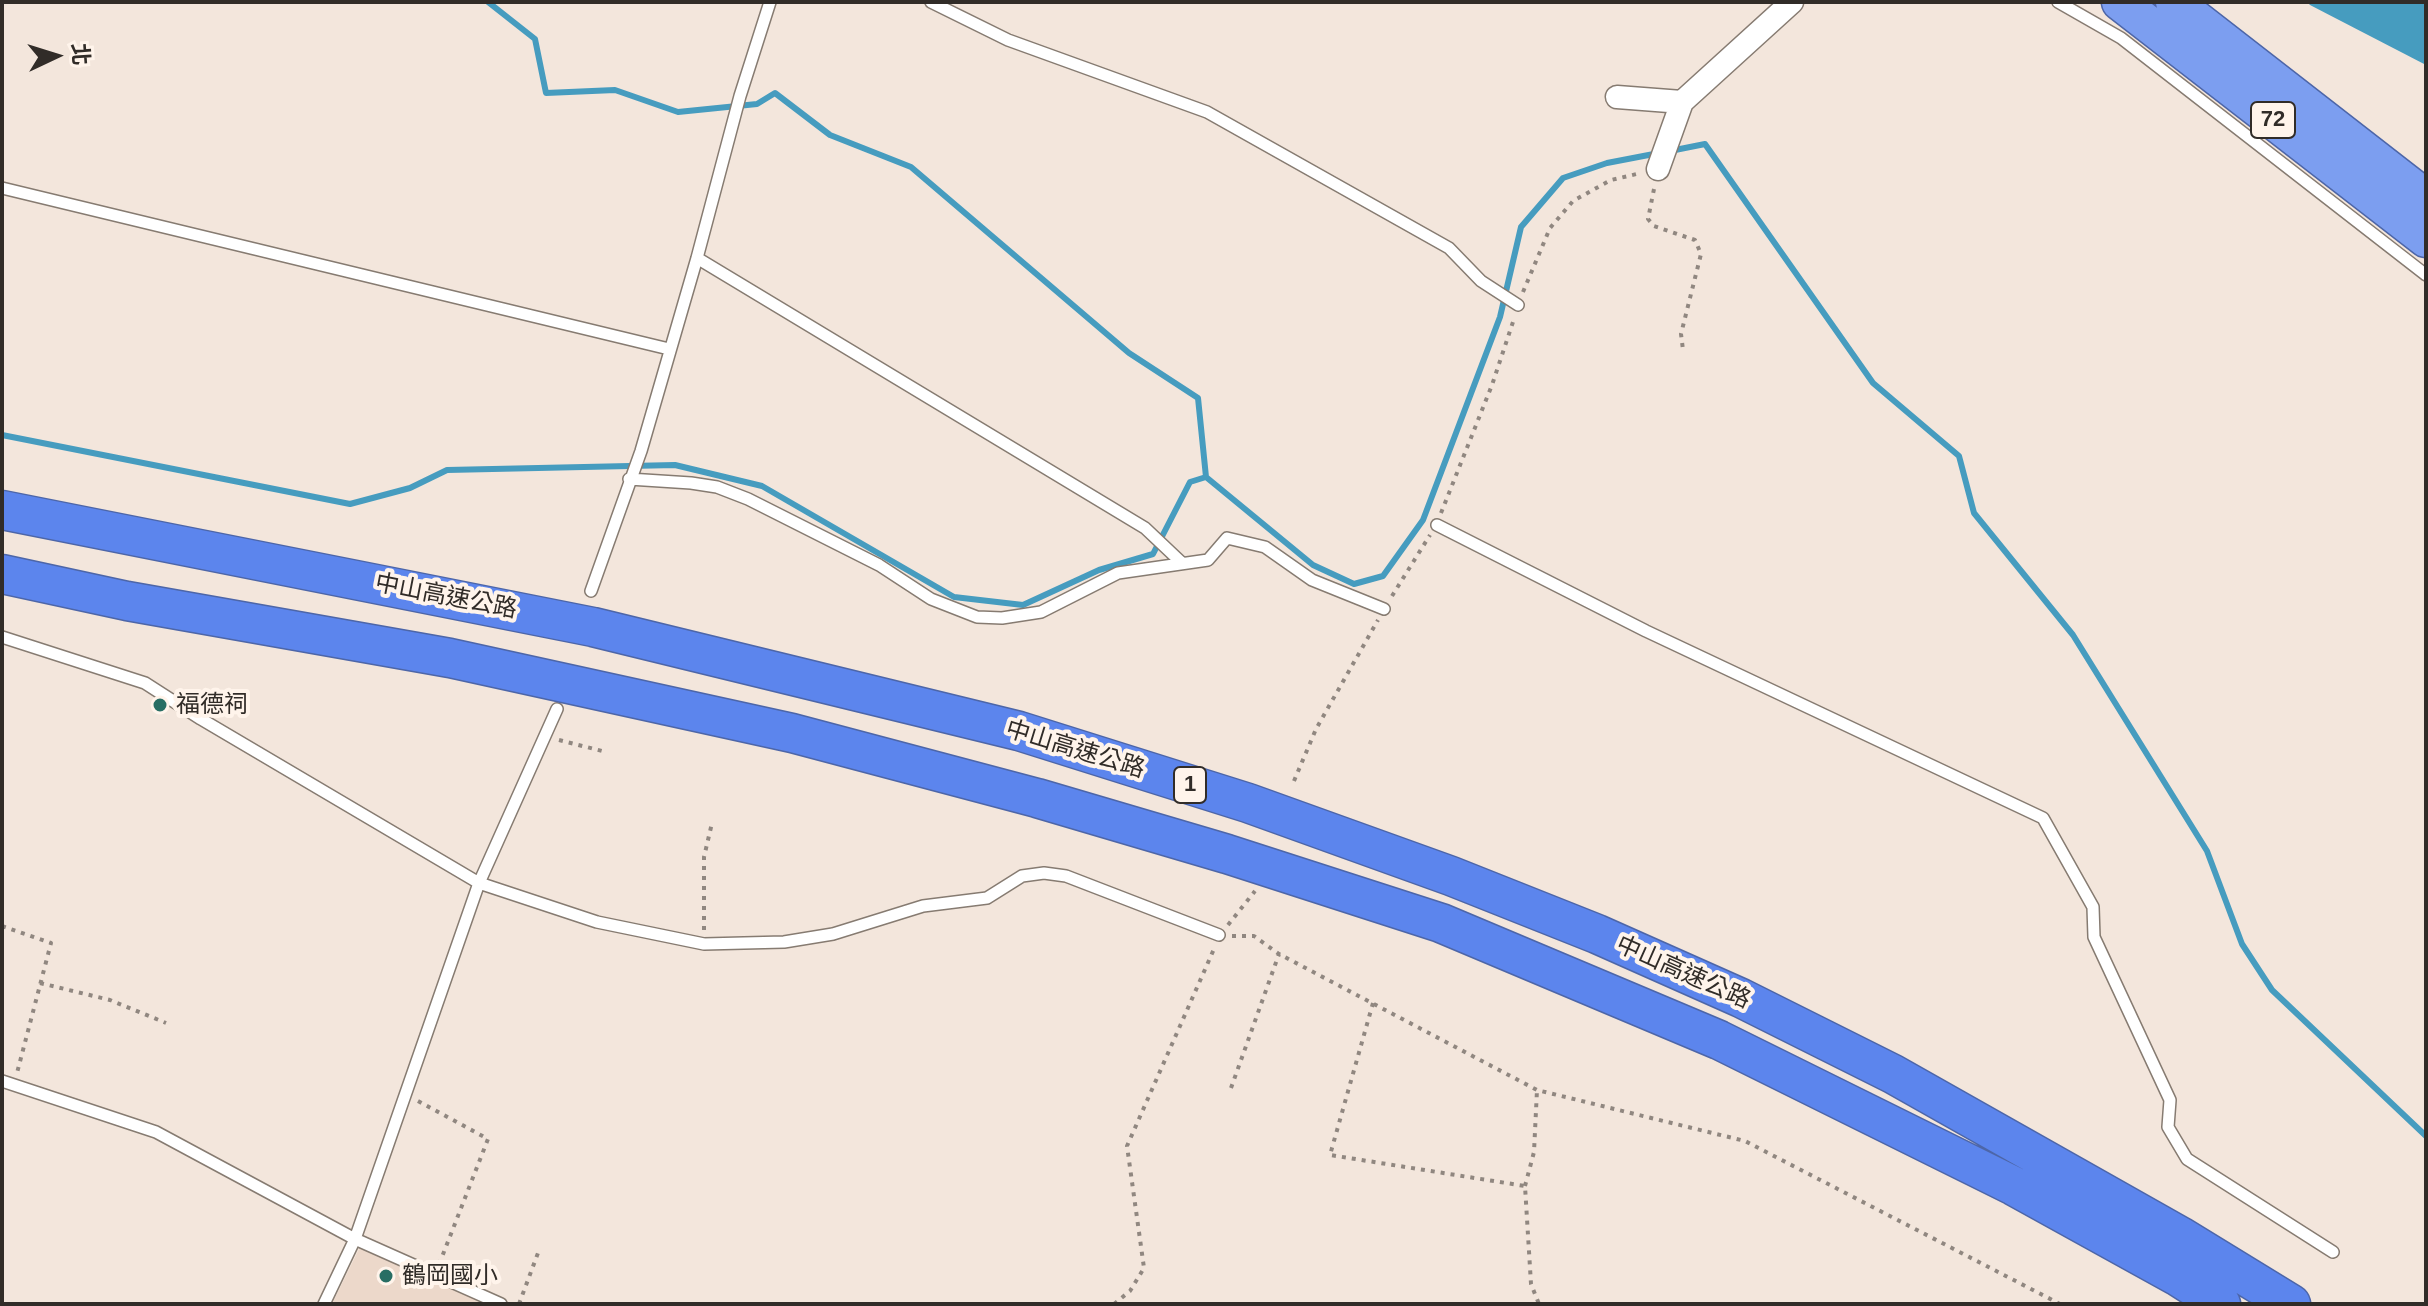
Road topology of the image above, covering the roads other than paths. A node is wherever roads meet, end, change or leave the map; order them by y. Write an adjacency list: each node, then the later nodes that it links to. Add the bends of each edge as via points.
1 (770, 2): 13 (lane)
2 (931, 2): 15 (lane, via 1008,40 1207,112 1449,248 1481,281)
3 (1792, 2): 8 (street)
4 (2058, 2): 14 (lane, via 2121,38)
5 (2120, 2): 12 (highway, 72)
6 (2174, 2): 11 (highway, 72)
7 (1617, 97): 8 (street)
8 (1682, 102): 9 (street)
9 (1658, 169)
10 (2, 188): 16 (lane)
11 (2426, 198)
12 (2426, 239)
13 (697, 258): 16 (lane); 20 (lane, via 1145,528)
14 (2426, 275)
15 (1518, 305)
16 (669, 349): 17 (lane)
17 (629, 479): 20 (lane, via 717,487 748,499 879,565 931,599 977,617 1041,612 1118,573); 22 (lane)
18 (2, 510): 34 (highway, 中山高速公路 / 1, via 593,627 1019,731 1248,803 1451,876 1741,998 1893,1074)
19 (1437, 525): 30 (lane, via 1646,631 2043,818 2093,907 2094,937 2170,1100 2168,1127 2187,1159)
20 (1182, 563): 23 (lane, via 1208,560 1227,538 1265,547 1312,580)
21 (2, 574): 33 (highway, 中山高速公路 / 1, via 450,658 792,733 1052,802 1441,923 1719,1040 2014,1186)
22 (591, 591)
23 (1384, 609)
24 (2, 637): 26 (lane, via 145,683)
25 (557, 709): 26 (lane)
26 (479, 883): 27 (lane, via 597,922 704,944 784,942 833,934 923,906 987,898 1022,876 1044,873 1066,876); 29 (lane)
27 (1219, 935)
28 (2, 1081): 29 (lane, via 156,1132)
29 (355, 1239): 31 (lane); 32 (lane)
30 (2333, 1252)
31 (324, 1304)
32 (501, 1304)
33 (2221, 1304)
34 (2291, 1304)

